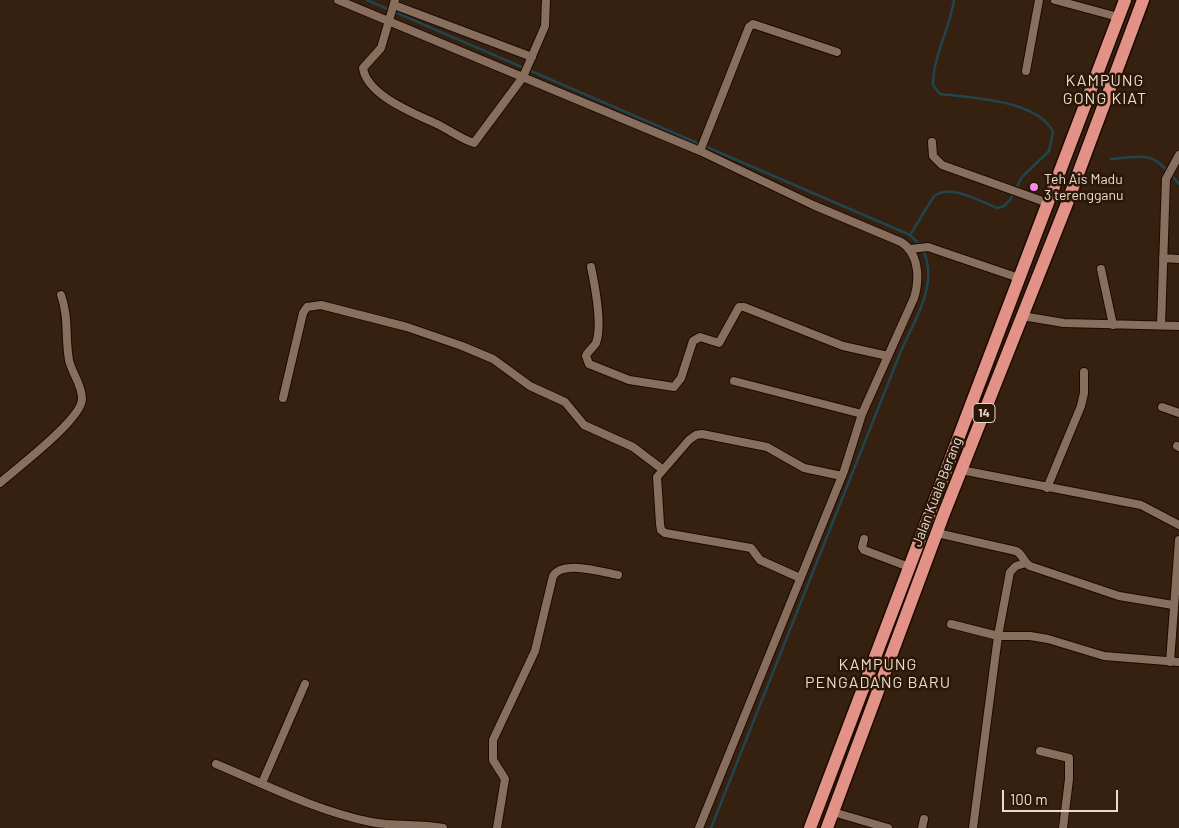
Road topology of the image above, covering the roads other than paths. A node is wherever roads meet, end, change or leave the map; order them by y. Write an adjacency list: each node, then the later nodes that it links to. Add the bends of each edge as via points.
1 (338, 0): 9 (street)
2 (546, 0): 11 (street, via 545,26)
3 (1039, 0): 12 (street)
4 (1055, 0): 8 (street)
5 (1125, 0): 8 (highway, Jalan Kuala Berang / 14)
6 (1143, 0): 25 (highway, Jalan Kuala Berang / 14)
7 (394, 4): 9 (street); 11 (street)
8 (1118, 17): 17 (highway, Jalan Kuala Berang / 14)
9 (389, 20): 13 (street); 13 (street, via 382,48 363,68 365,76 394,103 466,140 474,143)
10 (838, 52): 15 (street, via 753,24)
11 (530, 60): 13 (street)
12 (1026, 71)
13 (524, 75): 15 (street)
14 (932, 142): 17 (street, via 933,156 942,165)
15 (700, 149): 18 (street, via 813,205)
16 (1179, 155): 19 (street, via 1166,179)
17 (1048, 203): 23 (highway, Jalan Kuala Berang / 14)
18 (912, 248): 23 (street, via 928,247); 29 (street, via 918,286)
19 (1163, 258): 20 (street); 27 (street)
20 (1179, 259)
21 (591, 267): 29 (street, via 598,298 597,336 595,345 586,356 587,361 629,380 674,387 681,378 693,341 700,337 719,343 739,307 848,347)
22 (1101, 269): 26 (street)
23 (1019, 278): 46 (highway, Jalan Kuala Berang / 14)
24 (61, 295): 39 (street, via 67,316 69,362 81,390 81,407 67,425)
25 (1022, 316): 26 (street, via 1064,323); 37 (highway, Jalan Kuala Berang / 14)
26 (1113, 325): 27 (street)
27 (1161, 325): 28 (street)
28 (1179, 326)
29 (888, 356): 35 (street)
30 (1084, 372): 40 (street, via 1081,406)
31 (734, 381): 35 (street)
32 (283, 398): 36 (street, via 303,313 307,307 321,305 407,327 493,359 530,386 565,402 584,425 633,446)
33 (1162, 407): 34 (street)
34 (1179, 413)
35 (862, 414): 38 (street)
36 (662, 469): 38 (street, via 690,440 702,434 767,447 804,468); 48 (street, via 656,484 661,530 751,548 760,560)
37 (961, 470): 40 (street); 42 (highway, Jalan Kuala Berang / 14)
38 (842, 476): 48 (street)
39 (0, 483)
40 (1047, 488): 41 (street, via 1141,505)
41 (1179, 526)
42 (937, 533): 45 (street, via 1016,551); 58 (highway, Jalan Kuala Berang / 14)
43 (864, 539): 46 (street, via 864,550)
44 (1179, 540): 49 (street)
45 (1026, 563): 49 (street, via 1119,596); 51 (street, via 1010,572)
46 (909, 567): 63 (highway, Jalan Kuala Berang / 14)
47 (618, 574): 61 (street, via 572,567 553,576 535,651 491,746 493,760 505,779)
48 (800, 578): 62 (street)
49 (1173, 606): 52 (street)
50 (951, 624): 51 (street)
51 (998, 636): 52 (street, via 1030,636 1104,656); 67 (street)
52 (1170, 662): 53 (street)
53 (1179, 662)
54 (305, 684): 57 (street)
55 (1040, 751): 68 (street, via 1069,758)
56 (216, 764): 57 (street)
57 (262, 783): 60 (street, via 322,808 362,820)
58 (833, 812): 64 (highway, Jalan Kuala Berang / 14); 65 (street)
59 (924, 819): 66 (street)
60 (443, 828)
61 (497, 828)
62 (699, 828)
63 (808, 828)
64 (827, 828)
65 (888, 828)
66 (922, 828)
67 (973, 828)
68 (1063, 828)

